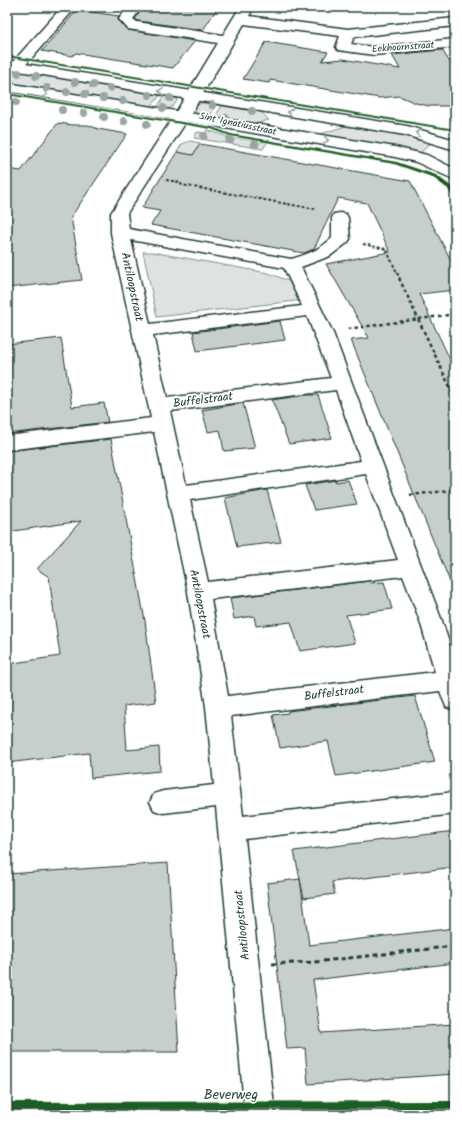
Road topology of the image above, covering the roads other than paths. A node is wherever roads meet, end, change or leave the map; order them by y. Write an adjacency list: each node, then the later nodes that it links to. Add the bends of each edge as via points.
1 (69, 7): 9 (street, Sint Ignatiusstraat)
2 (135, 7): 7 (street, via 126,19 133,26)
3 (244, 13): 5 (street, Eekhoornstraat); 7 (street, Eekhoornstraat)
4 (451, 22): 5 (street, Eekhoornstraat); 6 (street, Eekhoornstraat)
5 (348, 33): 8 (street, Eekhoornstraat, via 343,47 374,51)
6 (455, 38)
7 (227, 40): 11 (street, Eekhoornstraat)
8 (455, 43)
9 (12, 66): 11 (street, Sint Ignatiusstraat, one-way to 9)
10 (7, 87): 12 (street, Sint Ignatiusstraat, one-way to 12)
11 (193, 96): 12 (street, Eekhoornstraat); 13 (street, Sint Ignatiusstraat, one-way to 11, via 407,131)
12 (181, 116): 14 (street, Sint Ignatiusstraat, one-way to 14, via 394,152 421,158); 16 (street, Antiloopstraat, via 119,214)
13 (455, 145)
14 (452, 170)
15 (340, 218): 17 (street, via 341,239 334,247 311,259)
16 (120, 233): 17 (street); 19 (street, Antiloopstraat)
17 (291, 264): 18 (street, Buffelstraat)
18 (312, 310): 19 (street); 20 (street, Buffelstraat, via 324,332)
19 (142, 331): 21 (street, Antiloopstraat)
20 (343, 383): 21 (street, Buffelstraat); 23 (street, Buffelstraat)
21 (160, 415): 22 (street, Buffelstraat); 24 (street, Antiloopstraat)
22 (7, 443)
23 (374, 466): 24 (street); 25 (street, Buffelstraat)
24 (177, 494): 26 (street, Antiloopstraat)
25 (411, 567): 26 (street); 27 (street, Buffelstraat)
26 (199, 592): 28 (street, Antiloopstraat)
27 (452, 690): 28 (street, Buffelstraat)
28 (218, 707): 29 (street, Antiloopstraat)
29 (228, 794): 30 (street); 32 (street, Antiloopstraat)
30 (163, 802)
31 (455, 803): 32 (street)
32 (231, 829): 33 (street, Antiloopstraat)
33 (260, 1115)

